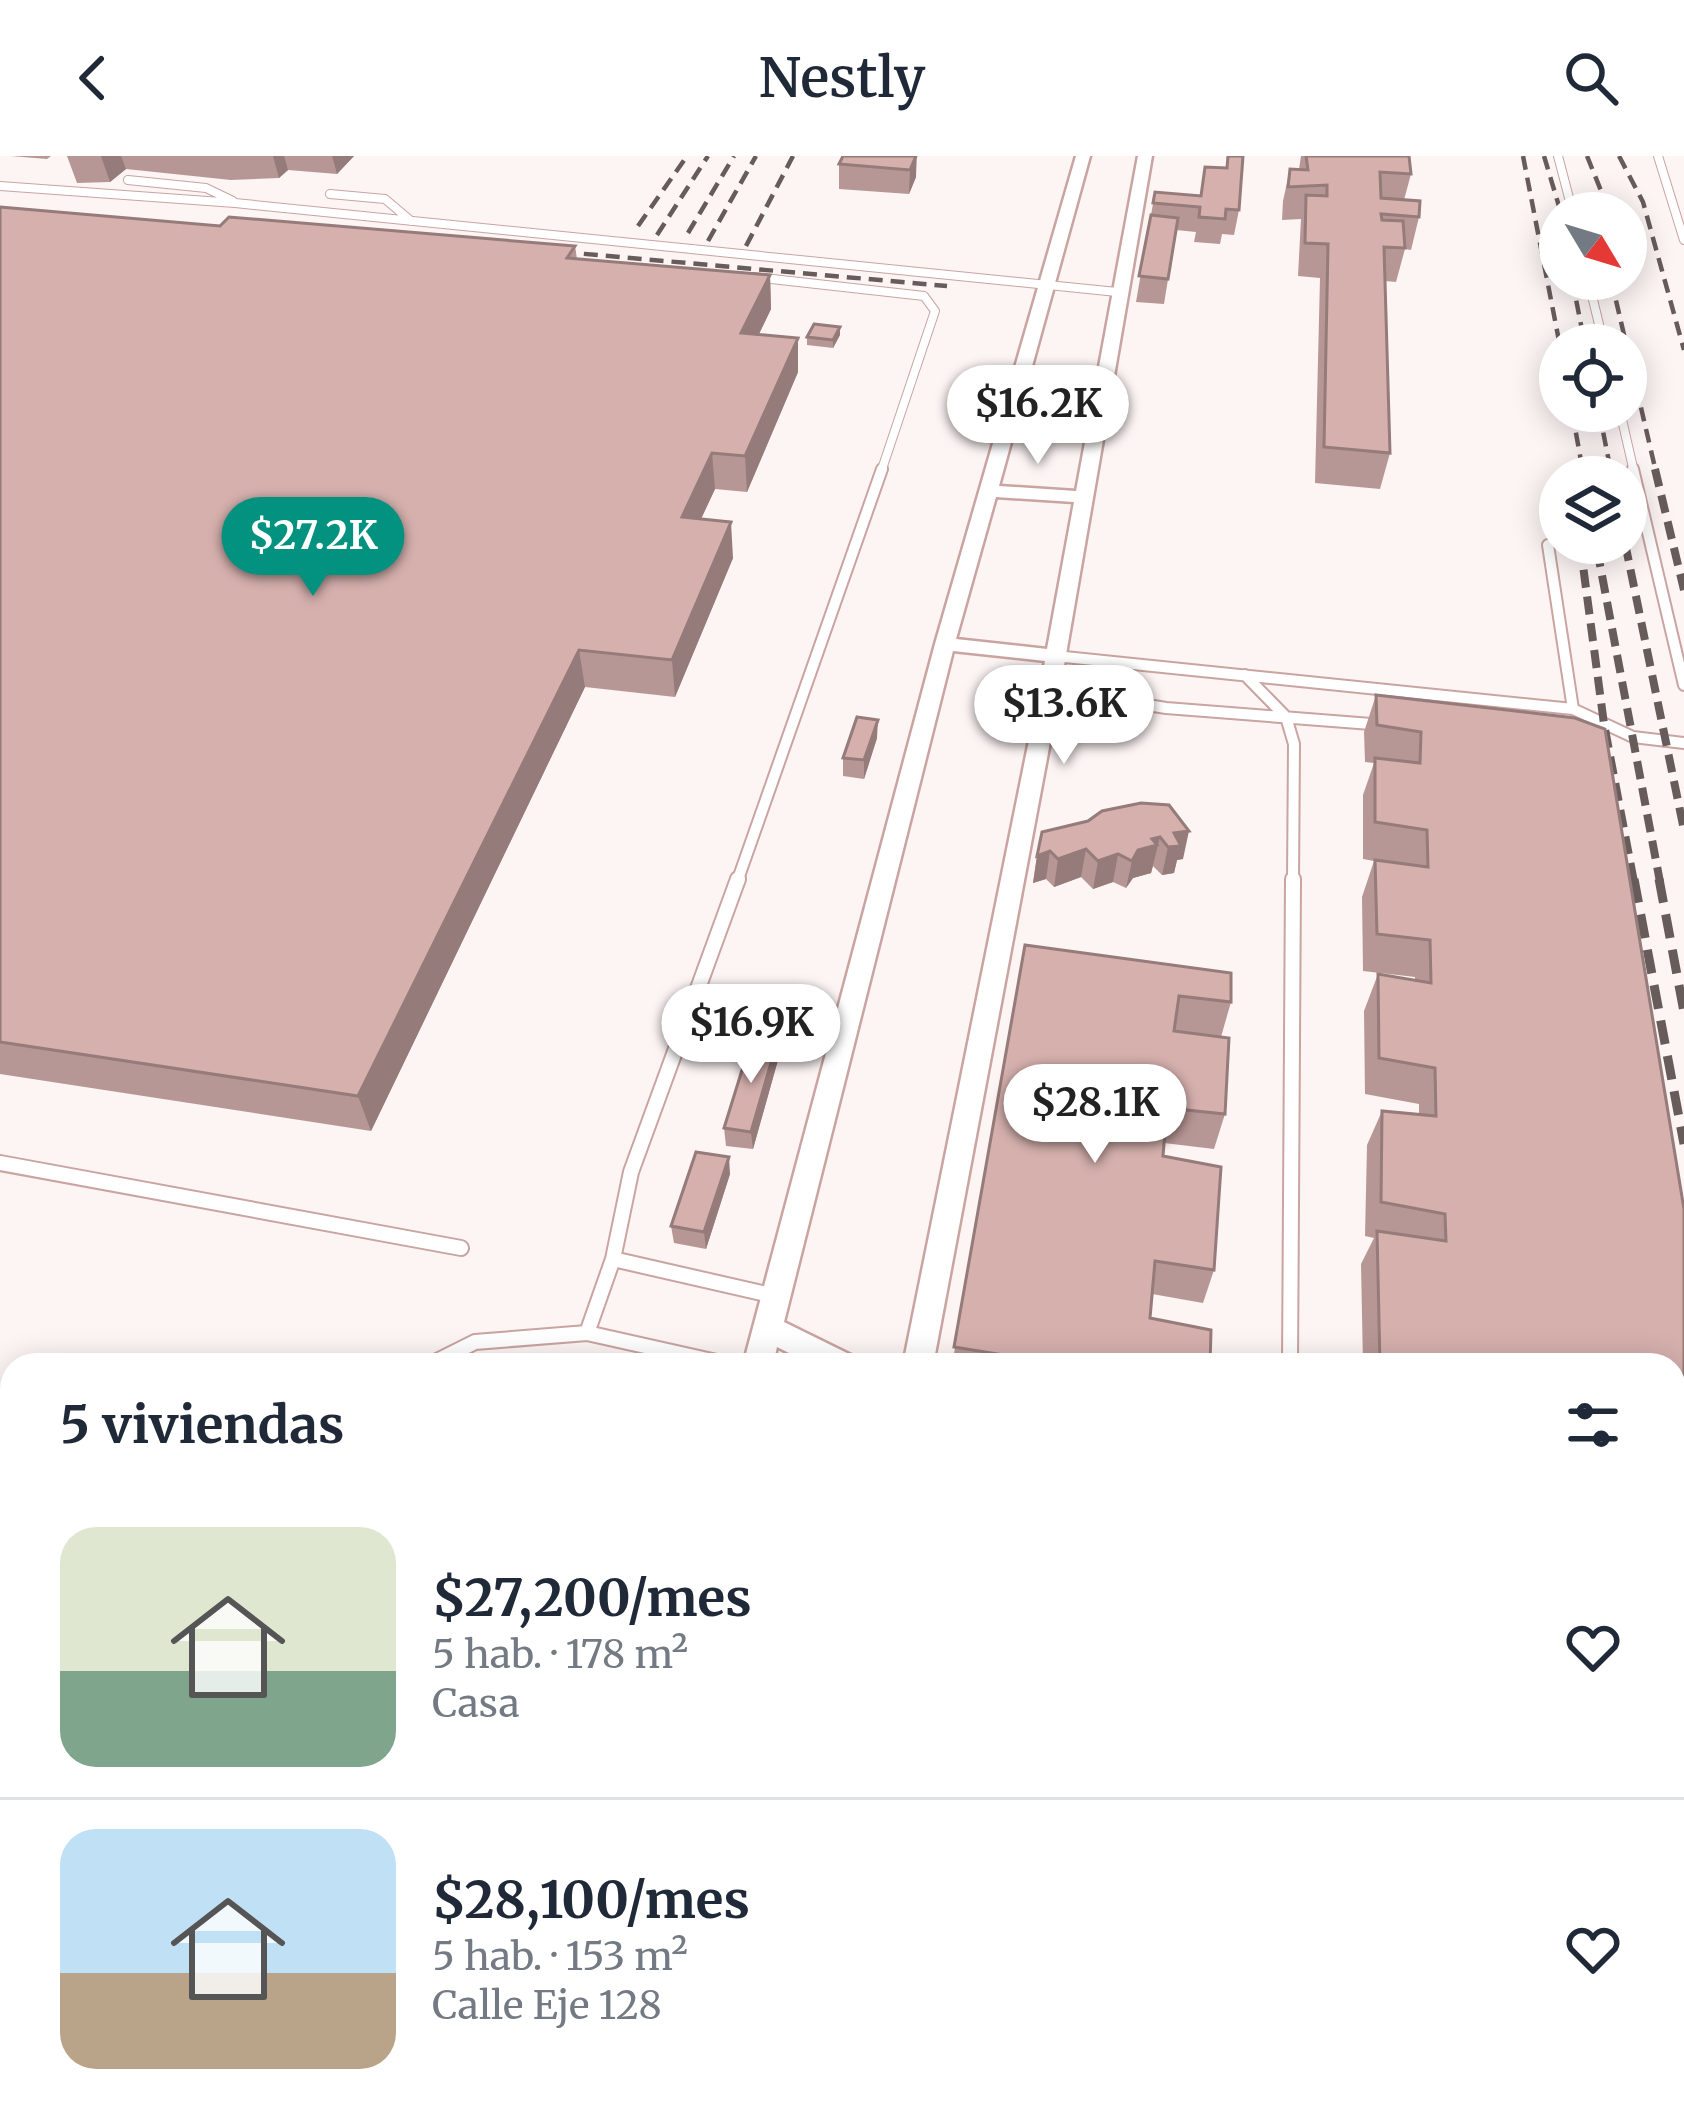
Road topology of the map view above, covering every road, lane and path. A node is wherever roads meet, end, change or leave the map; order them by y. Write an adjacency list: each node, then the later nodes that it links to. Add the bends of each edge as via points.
1 (1083, 156): 13 (street)
2 (1145, 156): 14 (street)
3 (1558, 156): 7 (lane)
4 (1658, 156): 11 (lane)
5 (128, 180): 9 (lane, via 206,188)
6 (0, 186): 9 (lane)
7 (1567, 192)
8 (330, 194): 10 (lane, via 385,199)
9 (235, 202): 10 (lane)
10 (411, 221): 13 (lane)
11 (1684, 240)
12 (729, 275): 30 (lane, via 895,289 924,296 935,311 801,709 631,1172)
13 (1051, 283): 14 (lane); 16 (street)
14 (1117, 292): 17 (street)
15 (1624, 432): 22 (lane)
16 (990, 491): 17 (street); 19 (street)
17 (1082, 497): 20 (street)
18 (1551, 564): 24 (lane)
19 (945, 644): 20 (street); 31 (street)
20 (1055, 656): 21 (lane); 23 (street)
21 (1245, 675): 24 (lane); 25 (lane)
22 (1684, 685)
23 (1050, 689): 25 (lane); 38 (street)
24 (1573, 709): 27 (lane, via 1599,729)
25 (1286, 718): 26 (lane); 39 (lane, via 1294,744)
26 (1400, 727)
27 (1684, 742)
28 (0, 1162): 29 (lane)
29 (461, 1248)
30 (613, 1259): 31 (lane); 33 (lane)
31 (775, 1296): 32 (street)
32 (766, 1328): 36 (street); 37 (street)
33 (587, 1333): 34 (lane, via 475,1342); 35 (lane)
34 (453, 1353)
35 (676, 1353)
36 (761, 1353)
37 (817, 1353)
38 (919, 1353)
39 (1290, 1353)

